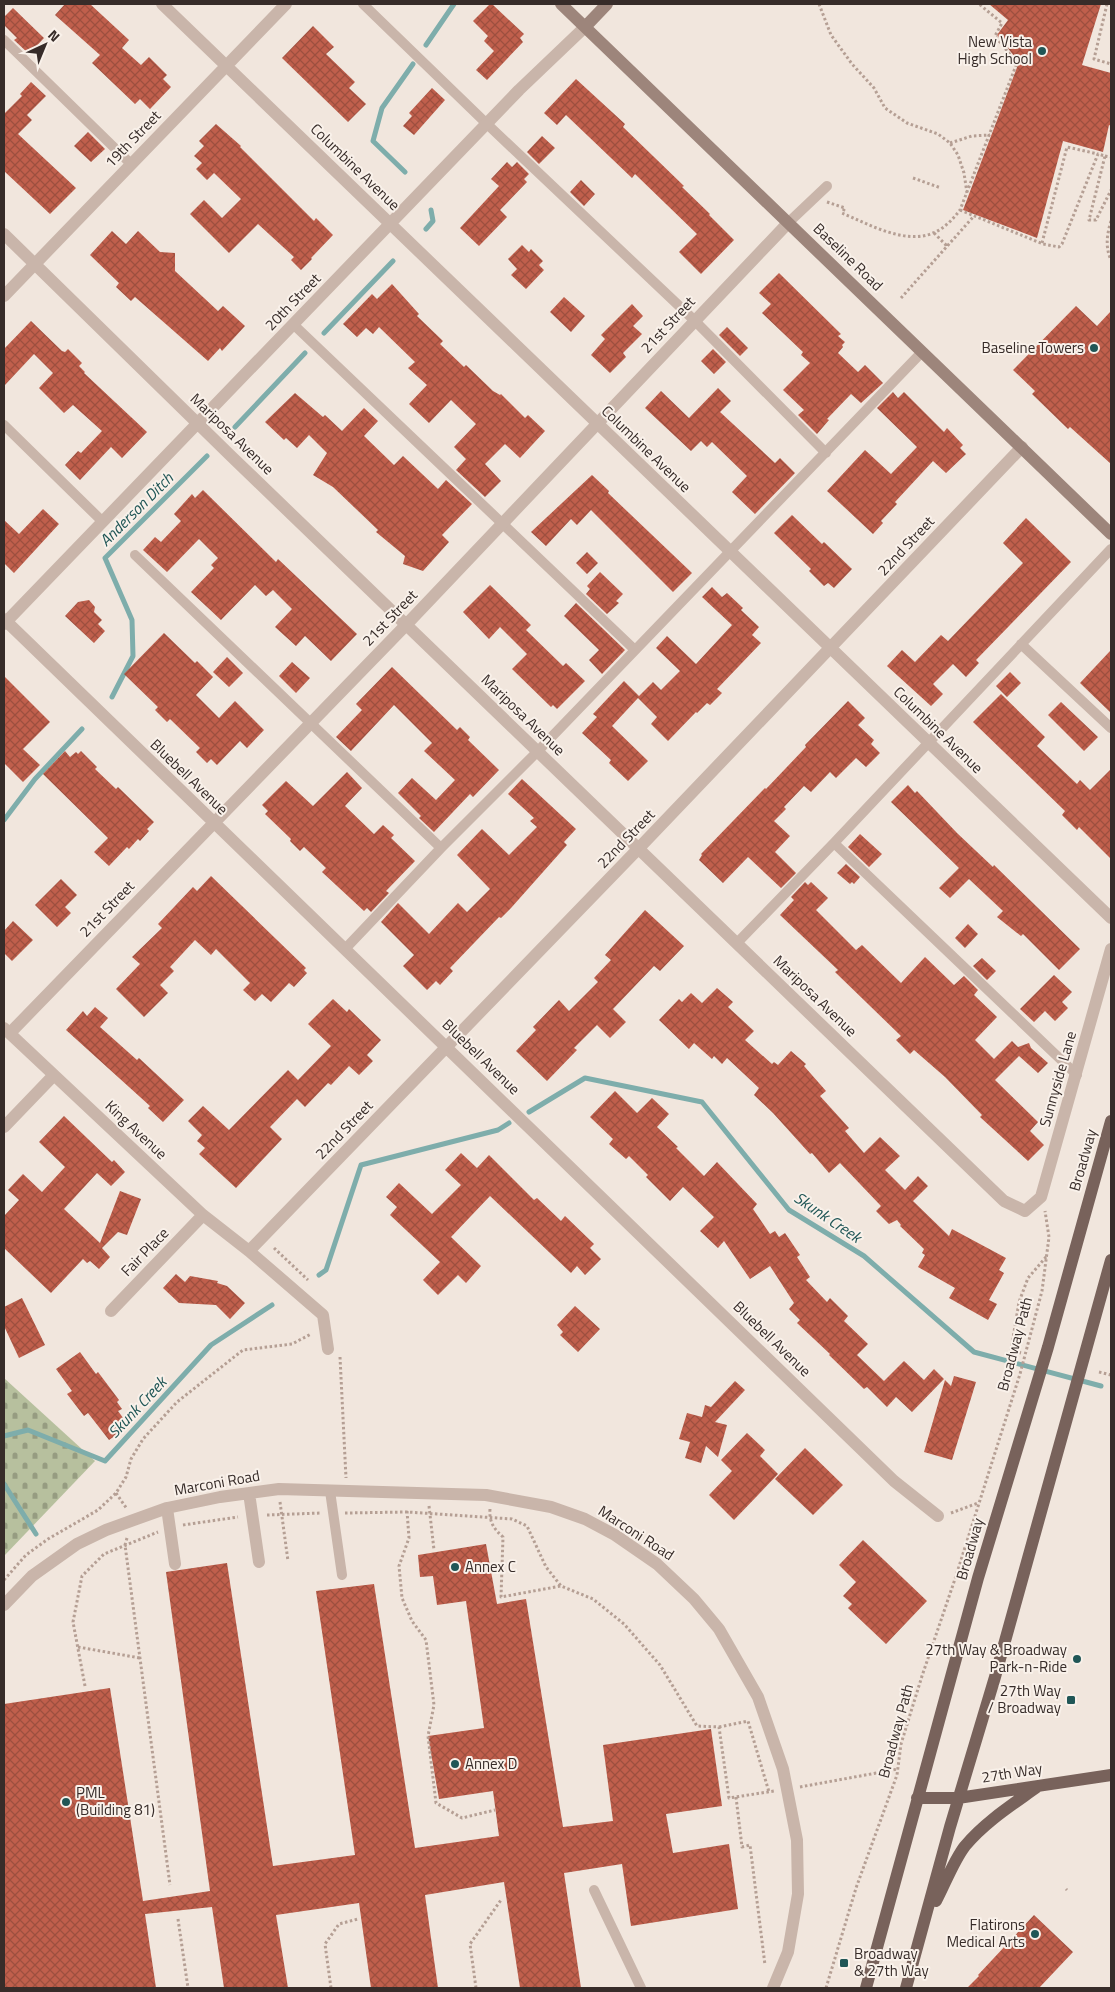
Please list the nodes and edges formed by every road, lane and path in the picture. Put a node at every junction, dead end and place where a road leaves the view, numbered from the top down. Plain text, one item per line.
1 (162, 4) edge
2 (286, 4) edge
3 (364, 4) edge
4 (561, 4) edge
5 (608, 4) edge
6 (819, 4) edge
7 (979, 4) edge
8 (1107, 4) edge
9 (585, 27) junction
10 (4, 40) edge
11 (1111, 64) edge
12 (226, 65) junction
13 (487, 124) junction
14 (990, 135) junction
15 (950, 143) junction
16 (1098, 154) junction
17 (1105, 156) junction
18 (1111, 158) edge
19 (131, 164) junction
20 (914, 178) dead end
21 (827, 186) dead end
22 (941, 188) dead end
23 (1111, 190) edge
24 (967, 194) junction
25 (822, 200) dead end
26 (960, 210) junction
27 (974, 216) junction
28 (1111, 221) edge
29 (789, 222) junction
30 (390, 224) junction
31 (934, 233) junction
32 (4, 234) edge
33 (1042, 243) junction
34 (947, 246) junction
35 (1111, 260) edge
36 (35, 264) junction
37 (4, 296) edge
38 (901, 298) dead end
39 (694, 320) junction
40 (294, 325) junction
41 (922, 352) junction
42 (198, 424) junction
43 (4, 425) edge
44 (598, 425) junction
45 (1022, 447) junction
46 (826, 453) junction
47 (103, 522) junction
48 (502, 525) junction
49 (1111, 534) edge
50 (1111, 549) edge
51 (729, 551) junction
52 (135, 555) dead end
53 (5, 621) edge
54 (406, 625) junction
55 (1021, 644) junction
56 (831, 649) junction
57 (635, 650) junction
58 (310, 723) junction
59 (1111, 728) edge
60 (928, 743) junction
61 (538, 751) junction
62 (213, 823) junction
63 (834, 843) junction
64 (441, 848) junction
65 (639, 848) junction
66 (1111, 916) edge
67 (737, 943) junction
68 (345, 949) junction
69 (1111, 949) edge
70 (7, 1031) edge
71 (447, 1047) junction
72 (1077, 1074) junction
73 (54, 1076) junction
74 (1111, 1120) edge
75 (4, 1127) edge
76 (1025, 1211) joint
77 (204, 1215) junction
78 (1047, 1218) dead end
79 (274, 1248) dead end
80 (250, 1251) junction
81 (1047, 1255) junction
82 (1111, 1260) edge
83 (313, 1285) dead end
84 (111, 1311) dead end
85 (312, 1328) dead end
86 (334, 1349) joint
87 (1021, 1353) dead end
88 (1099, 1372) dead end
89 (1111, 1375) edge
90 (279, 1489) junction
91 (330, 1491) junction
92 (347, 1492) junction
93 (249, 1493) junction
94 (406, 1494) junction
95 (427, 1494) junction
96 (491, 1496) junction
97 (978, 1503) junction
98 (167, 1508) junction
99 (356, 1512) junction
100 (407, 1512) junction
101 (333, 1513) junction
102 (282, 1514) junction
103 (430, 1514) junction
104 (252, 1515) junction
105 (938, 1516) joint
106 (490, 1517) junction
107 (131, 1520) junction
108 (170, 1527) junction
109 (125, 1545) junction
110 (434, 1550) dead end
111 (259, 1562) dead end
112 (288, 1562) dead end
113 (175, 1564) dead end
114 (342, 1575) dead end
115 (4, 1580) edge
116 (561, 1586) junction
117 (4, 1605) edge
118 (78, 1647) junction
119 (140, 1658) junction
120 (85, 1686) dead end
121 (719, 1727) junction
122 (898, 1769) junction
123 (1111, 1775) edge
124 (1039, 1786) junction
125 (787, 1790) junction
126 (769, 1792) junction
127 (736, 1797) junction
128 (917, 1798) junction
129 (958, 1798) junction
130 (495, 1810) dead end
131 (170, 1885) dead end
132 (594, 1890) dead end
133 (501, 1900) dead end
134 (358, 1918) dead end
135 (178, 1919) dead end
136 (926, 1921) junction
137 (766, 1973) dead end
138 (188, 1988) edge
139 (331, 1988) edge
140 (476, 1988) edge
141 (640, 1988) edge
142 (773, 1988) edge
143 (826, 1988) edge
144 (866, 1988) edge
145 (906, 1988) edge

1 - 12 street, Columbine Avenue
2 - 12 street, 19th Street
3 - 13 lane
4 - 9 street, Baseline Road
5 - 9 street, 20th Street
6 - 15 path
7 - 14 path
8 - 11 path
9 - 13 street, 20th Street
9 - 29 street, Baseline Road
10 - 19 lane
12 - 19 street, 19th Street
12 - 30 street, Columbine Avenue
13 - 30 street, 20th Street
13 - 39 lane
14 - 15 path
14 - 24 path
15 - 24 path
16 - 17 path
16 - 33 path
16 - 33 path
17 - 18 path
17 - 23 path
19 - 36 street, 19th Street
20 - 22 path
21 - 29 lane
24 - 26 path
25 - 31 path
26 - 27 path
26 - 31 path
27 - 33 path
27 - 34 path
28 - 35 path
29 - 39 street, 21st Street
29 - 41 street, Baseline Road
30 - 40 street, 20th Street
30 - 44 street, Columbine Avenue
31 - 34 path
32 - 36 street, Mariposa Avenue
34 - 38 path
36 - 37 street, 19th Street
36 - 42 street, Mariposa Avenue
39 - 44 street, 21st Street
39 - 46 lane
40 - 42 street, 20th Street
40 - 48 lane
41 - 45 street, Baseline Road
41 - 46 lane
42 - 47 street, 20th Street
42 - 54 street, Mariposa Avenue
43 - 47 lane
44 - 48 street, 21st Street
44 - 51 street, Columbine Avenue
45 - 49 street, Baseline Road
45 - 56 street, 22nd Street
46 - 51 lane
47 - 53 street, 20th Street
48 - 54 street, 21st Street
48 - 57 lane
50 - 55 lane
51 - 56 street, Columbine Avenue
51 - 57 lane
52 - 58 lane
53 - 62 street, Bluebell Avenue
54 - 58 street, 21st Street
54 - 61 street, Mariposa Avenue
55 - 59 lane
55 - 60 lane
56 - 60 street, Columbine Avenue
56 - 65 street, 22nd Street
57 - 61 lane
58 - 62 street, 21st Street
58 - 64 lane
60 - 63 lane
60 - 66 street, Columbine Avenue
61 - 64 lane
61 - 65 street, Mariposa Avenue
62 - 68 street, Bluebell Avenue
62 - 70 street, 21st Street
63 - 67 lane
63 - 72 lane
64 - 68 lane
65 - 67 street, Mariposa Avenue
65 - 71 street, 22nd Street
67 - 76 street, Mariposa Avenue
68 - 71 street, Bluebell Avenue
69 - 72 street, Sunnyside Lane
70 - 73 street, King Avenue
71 - 80 street, 22nd Street
71 - 105 street, Bluebell Avenue
72 - 76 street, Sunnyside Lane
73 - 75 street
73 - 77 street, King Avenue
74 - 128 main road, Broadway
77 - 80 street, King Avenue
77 - 84 street, Fair Place
78 - 81 path, Broadway Path
79 - 83 path
80 - 86 street, King Avenue
81 - 87 path
81 - 97 path, Broadway Path
82 - 129 main road
85 - 115 path
86 - 92 path
88 - 89 path
90 - 91 street, Marconi Road
90 - 93 street, Marconi Road
90 - 102 path
91 - 92 street, Marconi Road
91 - 101 lane
92 - 94 street, Marconi Road
92 - 99 path
93 - 98 street, Marconi Road
93 - 104 street
94 - 95 street, Marconi Road
94 - 100 path
95 - 96 street, Marconi Road
95 - 103 path
96 - 106 path
96 - 125 street, Marconi Road
97 - 105 path
97 - 122 path, Broadway Path
98 - 107 street, Marconi Road
98 - 108 street
99 - 100 path
99 - 101 path
100 - 103 path
100 - 130 path
101 - 102 path
101 - 114 lane
102 - 104 path
102 - 112 path
103 - 106 path
103 - 110 path
104 - 108 path
104 - 111 street
106 - 116 path
106 - 116 path
107 - 109 path
107 - 117 street, Marconi Road
108 - 109 path
108 - 113 street
109 - 118 path
109 - 119 path
116 - 121 path
118 - 119 path
118 - 120 path
119 - 131 path
121 - 126 path
121 - 127 path
122 - 125 path
122 - 143 path, Broadway Path
123 - 124 main road, 27th Way
124 - 129 main road, 27th Way
124 - 136 main road
125 - 126 path
125 - 142 street, Marconi Road
126 - 127 path
127 - 137 path
128 - 129 main road, 27th Way
128 - 144 main road, Broadway
129 - 136 main road
132 - 141 lane
133 - 140 path
134 - 139 path
135 - 138 path
136 - 145 main road

